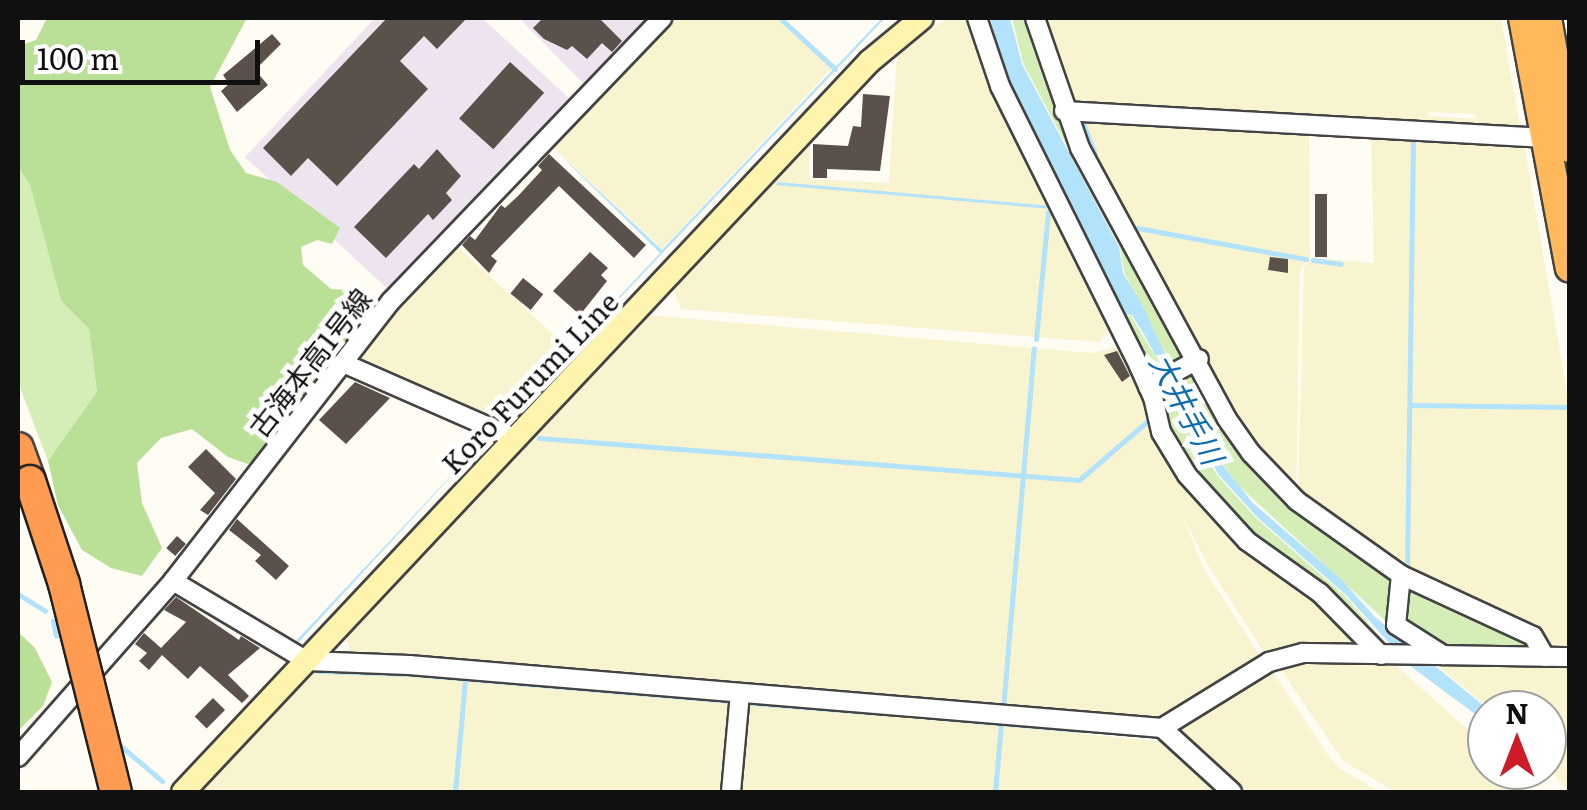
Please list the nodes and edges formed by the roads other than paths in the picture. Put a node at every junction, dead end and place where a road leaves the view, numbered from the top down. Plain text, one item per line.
1 (662, 18) edge
2 (922, 18) edge
3 (977, 18) edge
4 (1035, 18) edge
5 (1523, 18) edge
6 (1547, 18) edge
7 (1064, 111) junction
8 (1563, 141) edge
9 (1570, 268) edge
10 (1198, 359) junction
11 (343, 362) junction
12 (1164, 379) junction
13 (516, 439) junction
14 (18, 448) edge
15 (22, 482) edge
16 (1401, 575) junction
17 (172, 582) junction
18 (1385, 655) junction
19 (1435, 655) junction
20 (1545, 656) junction
21 (1570, 657) edge
22 (307, 660) junction
23 (740, 693) junction
24 (1162, 728) junction
25 (18, 757) edge
26 (103, 792) edge
27 (116, 792) edge
28 (183, 792) edge
29 (732, 792) edge
30 (1232, 792) edge

1 - 11 street, 古海本高1号線
2 - 13 main road, Koro Furumi Line
3 - 12 street
4 - 7 street
5 - 8 highway
6 - 8 highway
7 - 8 street
7 - 10 street
8 - 9 highway
10 - 12 street
10 - 16 street
11 - 13 street
11 - 17 street, 古海本高1号線
12 - 18 street
13 - 22 main road, Koro Furumi Line
14 - 15 highway
15 - 26 highway
15 - 27 highway, bridge
16 - 19 street
16 - 20 street
17 - 22 street
17 - 25 street, 古海本高1号線
18 - 19 street
18 - 24 street
19 - 20 street
20 - 21 street
22 - 23 street
22 - 28 main road, Koro Furumi Line
23 - 24 street
23 - 29 street
24 - 30 street

